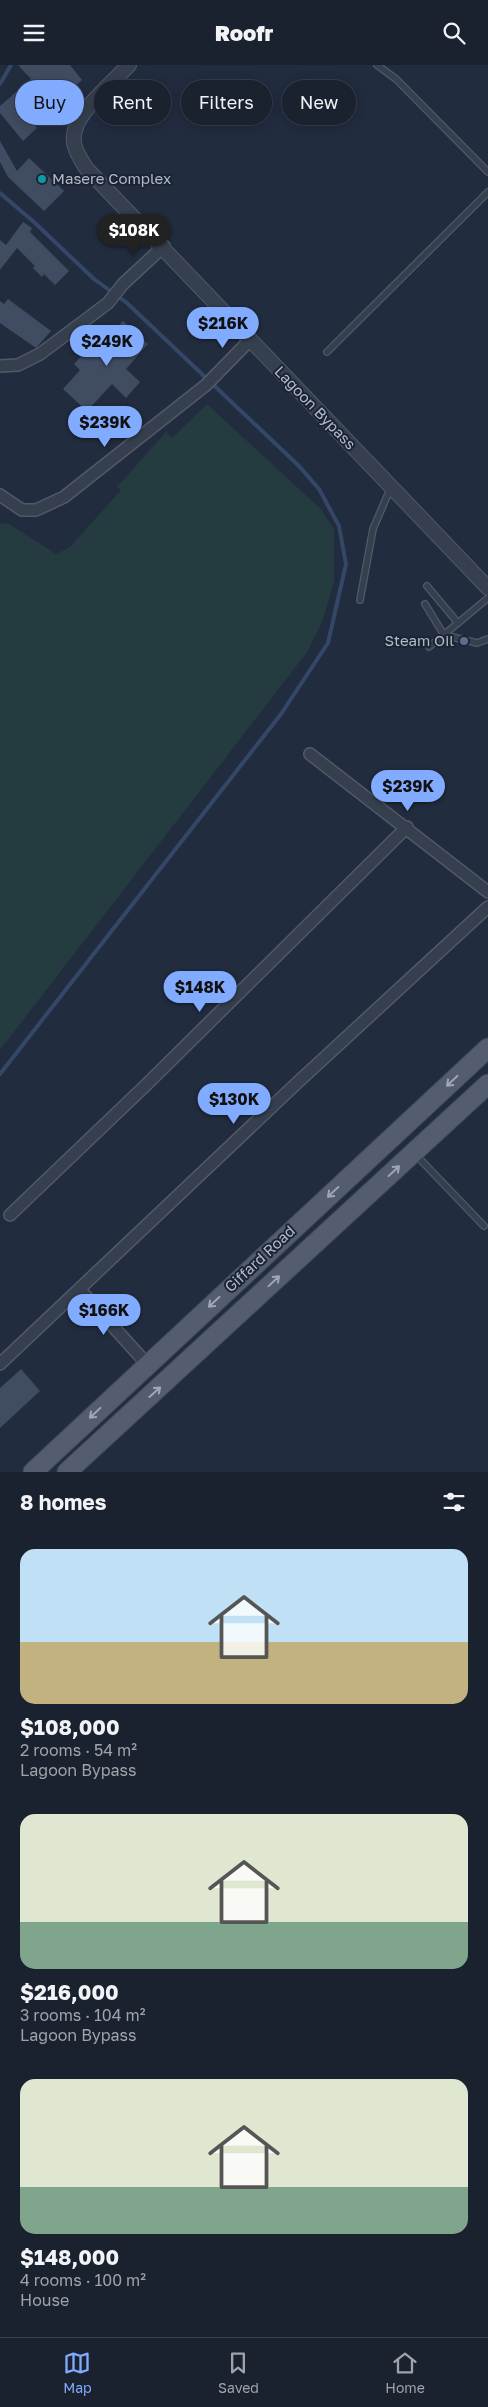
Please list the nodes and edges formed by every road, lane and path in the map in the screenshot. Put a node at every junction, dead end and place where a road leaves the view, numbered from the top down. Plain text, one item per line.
1 (129, 65) edge
2 (377, 65) edge
3 (488, 172) edge
4 (488, 192) edge
5 (164, 246) junction
6 (250, 340) junction
7 (327, 352) dead end
8 (0, 366) edge
9 (391, 487) junction
10 (0, 495) edge
11 (427, 586) dead end
12 (488, 588) edge
13 (488, 598) edge
14 (360, 600) dead end
15 (425, 604) dead end
16 (458, 623) junction
17 (444, 635) junction
18 (488, 639) edge
19 (429, 647) dead end
20 (310, 754) dead end
21 (407, 827) junction
22 (488, 892) edge
23 (488, 907) edge
24 (488, 1048) edge
25 (488, 1084) edge
26 (413, 1153) junction
27 (10, 1215) dead end
28 (484, 1226) dead end
29 (80, 1290) junction
30 (0, 1364) edge
31 (147, 1364) junction
32 (33, 1472) edge
33 (67, 1472) edge

1 - 5 street, Lagoon Bypass
2 - 3 lane
4 - 7 lane
5 - 6 street, Lagoon Bypass
5 - 8 street
6 - 9 street, Lagoon Bypass
6 - 10 street
9 - 12 street, Lagoon Bypass
9 - 14 lane
11 - 16 lane
13 - 16 lane
15 - 17 lane
16 - 17 lane
17 - 18 lane
17 - 19 lane
20 - 21 street
21 - 22 street
21 - 27 street
23 - 29 street
24 -> 31 main road, Giffard Road
25 - 26 main road, Giffard Road
26 - 28 lane
33 -> 26 main road, Giffard Road
29 - 30 street
29 - 31 street
31 -> 32 main road, Giffard Road

